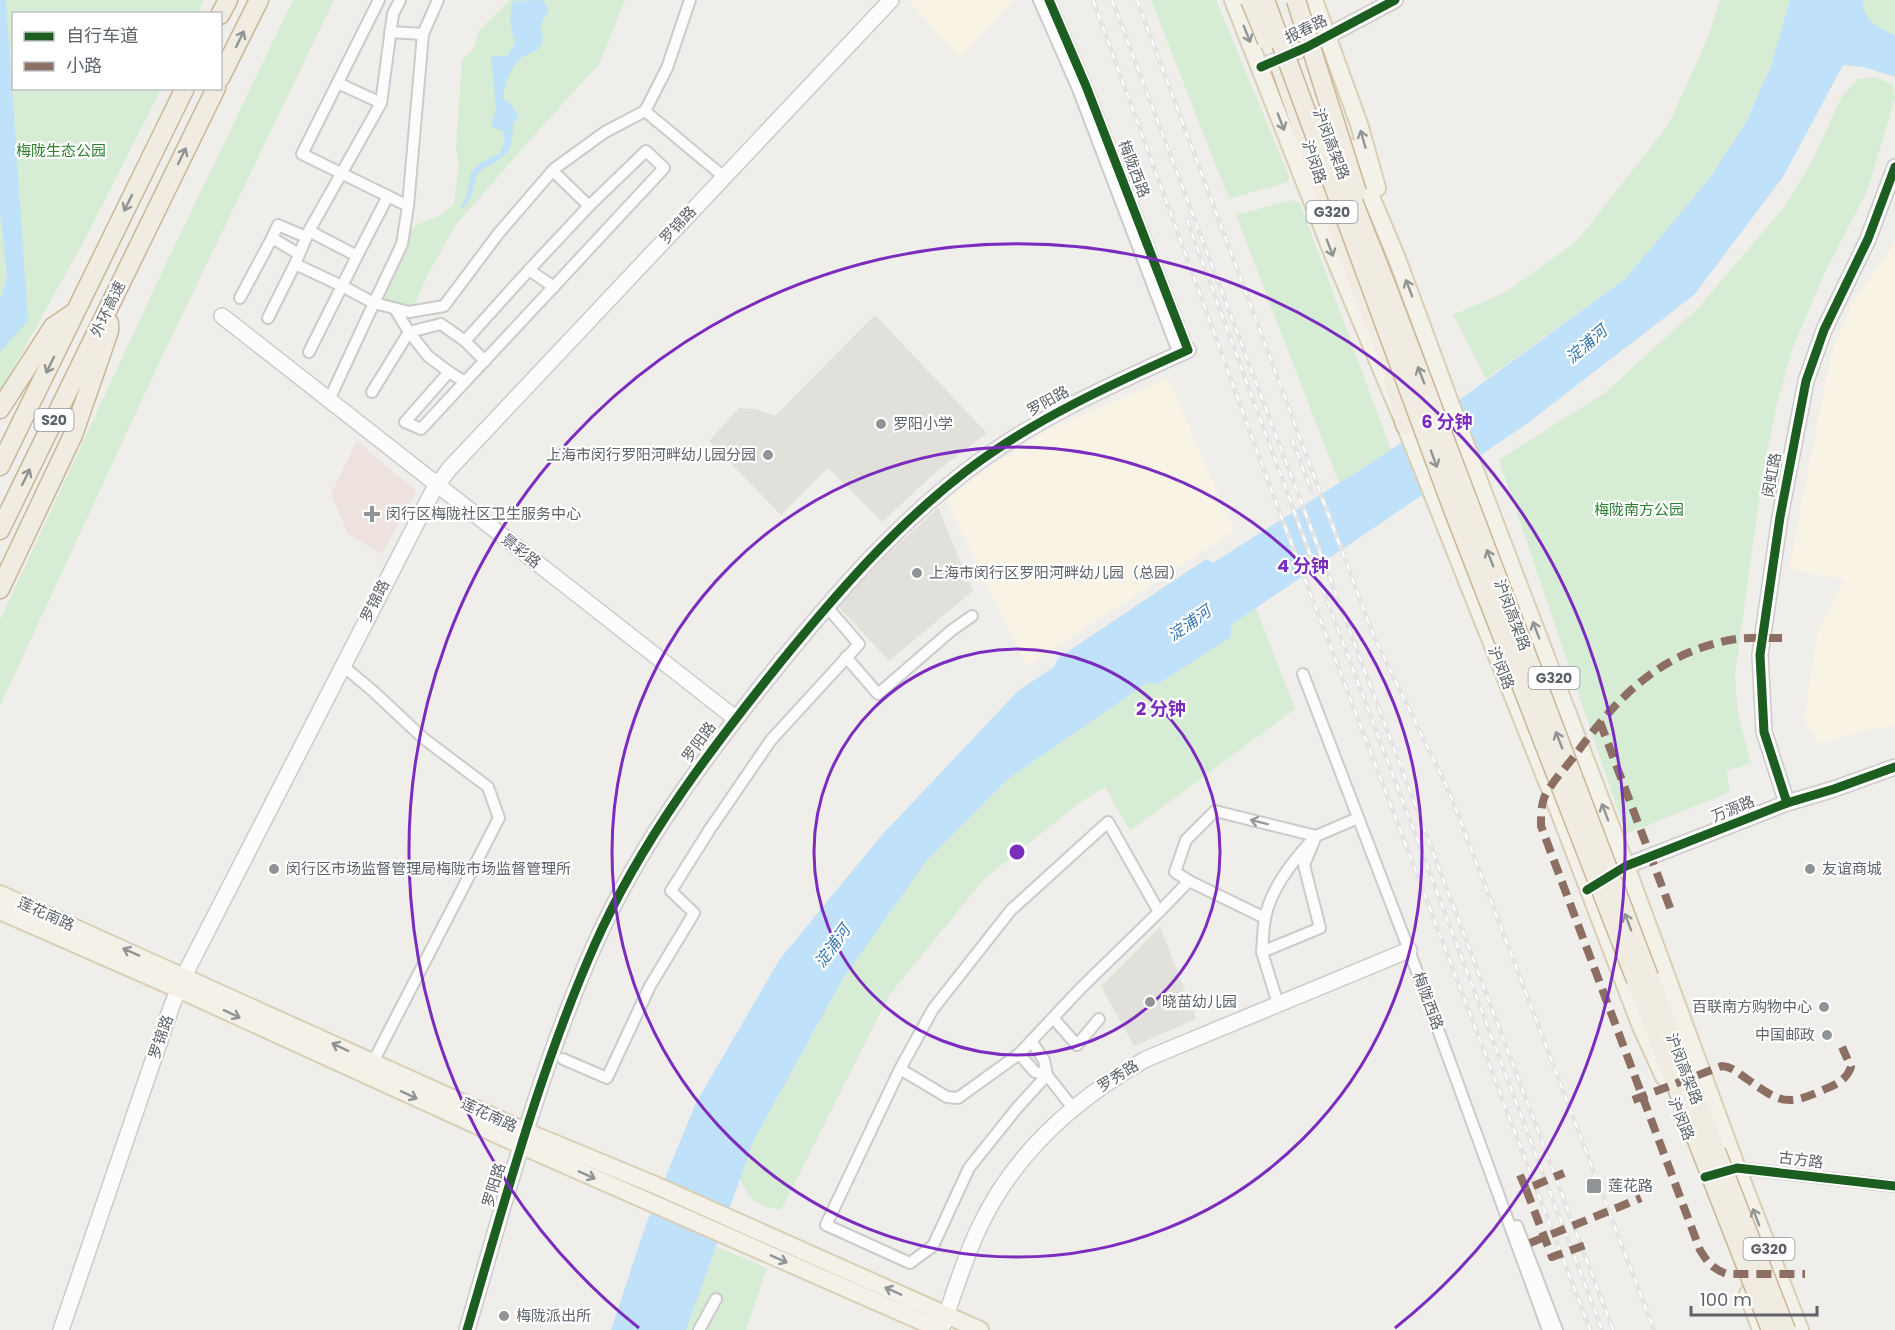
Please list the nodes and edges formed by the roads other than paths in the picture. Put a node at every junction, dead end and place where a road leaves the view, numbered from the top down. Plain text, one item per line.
1 (259, 0) edge
2 (379, 0) edge
3 (400, 0) edge
4 (438, 0) edge
5 (690, 0) edge
6 (891, 0) edge
7 (1040, 0) edge
8 (1049, 0) edge
9 (1233, 0) edge
10 (1250, 0) edge
11 (1255, 0) edge
12 (1265, 0) edge
13 (1276, 0) edge
14 (1289, 0) edge
15 (1296, 0) edge
16 (1314, 0) edge
17 (1395, 0) edge
18 (390, 32) junction
19 (423, 34) junction
20 (1328, 36) junction
21 (1307, 47) junction
22 (1278, 59) junction
23 (1261, 67) junction
24 (222, 74) edge
25 (338, 83) junction
26 (183, 90) edge
27 (215, 90) edge
28 (381, 104) junction
29 (645, 111) junction
30 (1895, 167) edge
31 (553, 171) junction
32 (342, 173) junction
33 (724, 177) junction
34 (388, 196) junction
35 (408, 206) junction
36 (589, 206) junction
37 (1132, 219) junction
38 (308, 234) junction
39 (272, 238) junction
40 (1396, 255) junction
41 (357, 256) junction
42 (297, 259) junction
43 (529, 270) junction
44 (1378, 284) junction
45 (342, 286) junction
46 (554, 287) junction
47 (240, 298) dead end
48 (374, 303) junction
49 (108, 309) junction
50 (395, 309) junction
51 (75, 312) junction
52 (222, 316) dead end
53 (268, 318) dead end
54 (409, 332) junction
55 (465, 341) junction
56 (309, 352) dead end
57 (1183, 352) joint
58 (485, 361) junction
59 (449, 372) junction
60 (465, 382) junction
61 (372, 392) dead end
62 (328, 400) junction
63 (0, 409) edge
64 (1404, 425) junction
65 (0, 466) edge
66 (437, 485) junction
67 (0, 530) edge
68 (0, 589) edge
69 (827, 607) junction
70 (972, 616) dead end
71 (846, 657) junction
72 (342, 665) junction
73 (1303, 674) dead end
74 (735, 718) junction
75 (1895, 767) edge
76 (1787, 802) junction
77 (1358, 819) junction
78 (1316, 836) junction
79 (1626, 866) junction
80 (1189, 881) junction
81 (1587, 890) junction
82 (0, 894) edge
83 (0, 911) edge
84 (1159, 912) junction
85 (1265, 918) junction
86 (1409, 950) junction
87 (1263, 952) junction
88 (181, 982) junction
89 (1278, 1004) junction
90 (1053, 1018) junction
91 (1098, 1019) dead end
92 (1031, 1041) junction
93 (1019, 1054) junction
94 (564, 1059) dead end
95 (373, 1062) junction
96 (900, 1069) junction
97 (1047, 1075) junction
98 (1073, 1108) junction
99 (524, 1139) junction
100 (1737, 1168) junction
101 (1705, 1177) junction
102 (1895, 1186) edge
103 (716, 1299) dead end
104 (943, 1325) edge
105 (62, 1330) edge
106 (467, 1330) edge
107 (699, 1330) edge
108 (980, 1330) edge
109 (1548, 1330) edge
110 (1557, 1330) edge
111 (1761, 1330) edge
112 (1771, 1330) edge
113 (1786, 1330) edge
114 (1800, 1330) edge

24 -> 1 highway
2 - 25 street
3 - 18 street
4 - 19 street
5 - 29 street
6 - 33 street, 罗锦路
7 - 37 street, 梅陇西路
8 - 37 street, 梅陇西路
9 -> 23 main road
10 - 44 highway, bridge
11 - 22 highway, 沪闵路 / G320
12 - 44 highway, 沪闵高架路, bridge
13 - 44 highway, 沪闵高架路, bridge
14 - 21 highway, G320
15 - 44 highway, bridge
16 - 20 main road
17 - 20 street, 报春路
18 - 19 street
18 - 28 street
19 - 35 street
20 - 21 street, 报春路
40 -> 20 main road
21 - 22 street, 报春路
21 - 40 main road, G320
22 - 23 street, 报春路
22 - 64 highway, 沪闵路 / G320
23 -> 64 main road
25 - 28 street
25 - 32 street
26 -> 51 highway, 外环高速 / S20
49 -> 27 highway, 外环高速 / S20
28 - 32 street
29 - 31 street
29 - 33 street
30 - 76 street, 闵虹路
31 - 36 street
31 - 50 street
32 - 34 street
32 - 38 street
33 - 66 street, 罗锦路
34 - 35 street
34 - 41 street
35 - 48 street
36 - 43 street
36 - 46 street
37 - 57 street, 梅陇西路
38 - 39 street
38 - 41 street
38 - 42 street
39 - 42 street
39 - 47 street
79 -> 40 main road, G320
41 - 45 street
42 - 45 street
42 - 53 street
43 - 46 street
43 - 55 street
44 -> 112 highway, 沪闵高架路, bridge
113 -> 44 highway, 沪闵高架路, bridge
45 - 48 street
45 - 56 street
46 - 58 street
48 - 50 street
48 - 62 street
67 -> 49 highway, 外环高速 / S20
49 - 68 highway
50 - 54 street
51 - 63 highway
51 -> 65 highway, 外环高速 / S20
52 - 62 street, 景彩路
54 - 55 street
54 - 59 street
54 - 61 street
55 - 58 street
57 - 69 street, 罗阳路
58 - 60 street
59 - 60 street
59 - 60 street
62 - 66 street, 景彩路
64 - 81 main road, 沪闵路 / G320
66 - 72 street, 罗锦路
66 - 74 street, 景彩路
69 - 71 street
69 - 74 street, 罗阳路
70 - 71 street
71 - 94 street
72 - 88 street, 罗锦路
72 - 95 street
73 - 77 street, 梅陇西路
74 - 99 street, 罗阳路
75 - 76 street, 万源路
76 - 79 street, 万源路
77 - 78 street
77 - 86 street, 梅陇西路
78 -> 80 street
78 - 85 street
78 - 87 street
79 - 81 street, 万源路
79 - 100 main road, G320
80 - 84 street
80 - 85 street
81 - 101 main road, 沪闵路 / G320
88 -> 82 main road, 莲花南路
83 - 88 main road, 莲花南路
84 - 90 street
84 - 96 street
85 - 87 street
86 - 89 street, 罗秀路
86 - 109 street, 梅陇西路
86 - 110 street
87 - 89 street
95 -> 88 main road, 莲花南路
88 -> 99 main road, 莲花南路
88 - 105 street, 罗锦路
89 - 98 street, 罗秀路
90 - 91 street
90 - 92 street
92 - 93 street
92 - 97 street
93 - 96 street
93 - 97 street
95 - 99 main road, 莲花南路
96 - 97 street
97 - 98 street
98 - 104 street, 罗秀路
99 -> 104 main road, 莲花南路
104 -> 99 main road, 莲花南路
99 - 106 street, 罗阳路
100 - 101 street, 古方路
100 - 102 street, 古方路
114 -> 100 main road, G320
101 - 111 main road, 沪闵路 / G320
103 - 107 street
104 - 108 main road, 莲花南路

